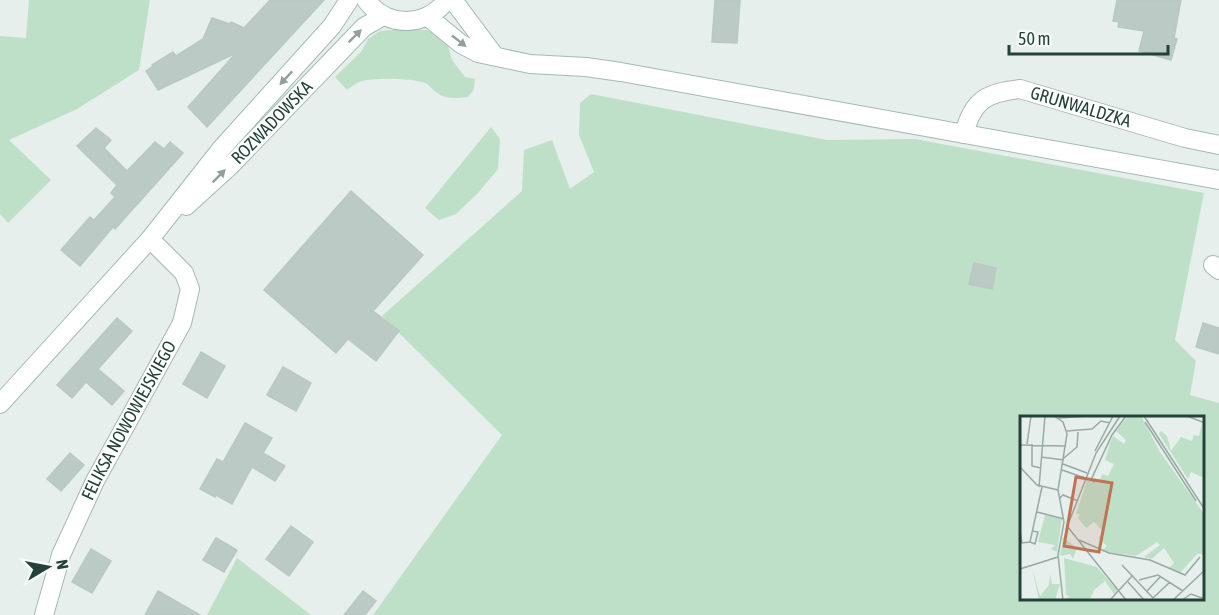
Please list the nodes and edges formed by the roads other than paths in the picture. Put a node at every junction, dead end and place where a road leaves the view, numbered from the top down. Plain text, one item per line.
1 (349, 0) edge
2 (366, 0) edge
3 (447, 0) edge
4 (453, 0) edge
5 (382, 16) junction
6 (428, 17) junction
7 (494, 55) junction
8 (964, 134) junction
9 (1219, 145) edge
10 (1219, 180) edge
11 (154, 234) junction
12 (0, 404) edge
13 (44, 615) edge

1 -> 11 street, ROZWADOWSKA
2 - 5 street
3 - 6 street
4 - 7 street
5 - 6 street
11 -> 5 street, ROZWADOWSKA
6 -> 7 street
7 - 8 street
8 - 9 street, GRUNWALDZKA
8 - 10 street
11 - 12 street, ROZWADOWSKA
11 - 13 street, FELIKSA NOWOWIEJSKIEGO

